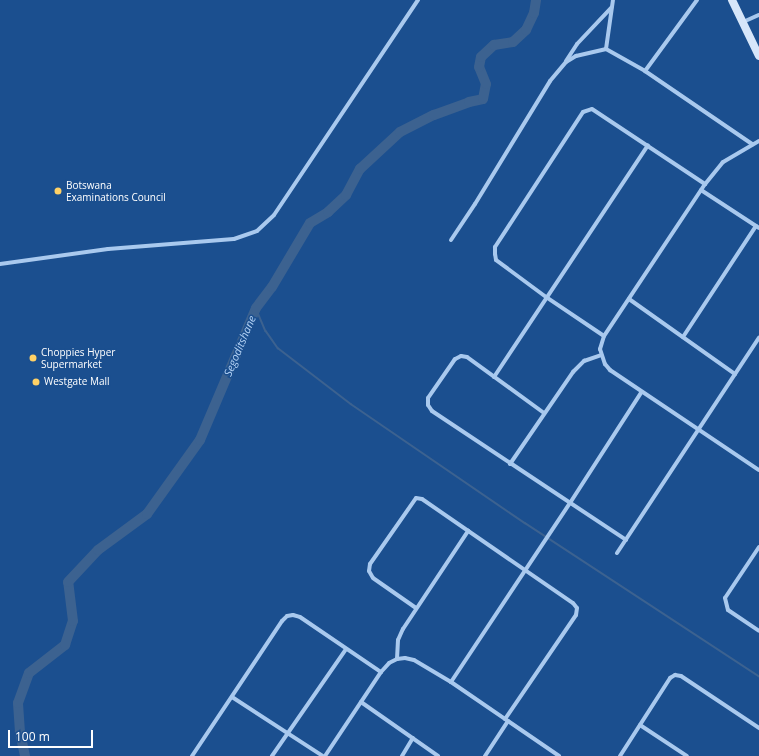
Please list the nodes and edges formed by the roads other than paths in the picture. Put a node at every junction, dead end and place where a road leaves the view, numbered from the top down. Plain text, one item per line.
1 (418, 0) edge
2 (612, 0) edge
3 (697, 0) edge
4 (732, 0) edge
5 (612, 8) junction
6 (759, 15) edge
7 (743, 22) junction
8 (606, 48) junction
9 (759, 56) edge
10 (566, 62) junction
11 (645, 71) junction
12 (759, 141) edge
13 (752, 144) junction
14 (648, 145) junction
15 (705, 184) junction
16 (701, 190) junction
17 (758, 227) edge
18 (451, 240) dead end
19 (0, 264) edge
20 (546, 297) junction
21 (629, 299) junction
22 (604, 336) junction
23 (683, 337) junction
24 (759, 338) edge
25 (601, 355) junction
26 (735, 374) junction
27 (494, 376) junction
28 (641, 392) junction
29 (544, 413) junction
30 (698, 430) junction
31 (510, 464) junction
32 (759, 470) edge
33 (570, 503) junction
34 (468, 531) junction
35 (626, 540) junction
36 (758, 550) edge
37 (618, 553) dead end
38 (526, 570) junction
39 (416, 608) junction
40 (759, 631) edge
41 (346, 649) junction
42 (397, 659) junction
43 (381, 672) junction
44 (451, 682) junction
45 (232, 697) junction
46 (361, 702) junction
47 (506, 720) junction
48 (640, 725) junction
49 (759, 728) edge
50 (288, 733) junction
51 (413, 738) junction
52 (192, 756) edge
53 (272, 756) edge
54 (324, 756) edge
55 (402, 756) edge
56 (438, 756) edge
57 (485, 756) edge
58 (559, 756) edge
59 (620, 756) edge
60 (687, 756) edge

1 - 19 street
2 - 5 street
3 - 11 street
4 - 7 street
5 - 8 street
5 - 10 street
6 - 7 street
7 - 9 street
8 - 10 street
8 - 11 street
10 - 18 street
11 - 13 street
12 - 13 street
13 - 15 street
14 - 15 street
14 - 20 street
14 - 20 street
15 - 16 street
16 - 17 street
16 - 21 street
17 - 23 street
20 - 22 street
20 - 27 street
21 - 22 street
21 - 23 street
22 - 25 street
23 - 26 street
24 - 26 street
25 - 28 street
25 - 29 street
26 - 30 street
27 - 29 street
27 - 31 street
28 - 30 street
28 - 33 street
29 - 31 street
30 - 32 street
30 - 35 street
31 - 33 street
33 - 35 street
33 - 38 street
34 - 38 street
34 - 39 street
34 - 39 street
35 - 37 street
36 - 40 street
38 - 44 street
38 - 47 street
39 - 42 street
41 - 43 street
41 - 45 street
41 - 50 street
42 - 43 street
42 - 44 street
43 - 46 street
44 - 47 street
45 - 50 street
45 - 52 street
46 - 51 street
46 - 54 street
47 - 57 street
47 - 58 street
48 - 49 street
48 - 59 street
48 - 60 street
50 - 53 street
50 - 54 street
51 - 55 street
51 - 56 street

